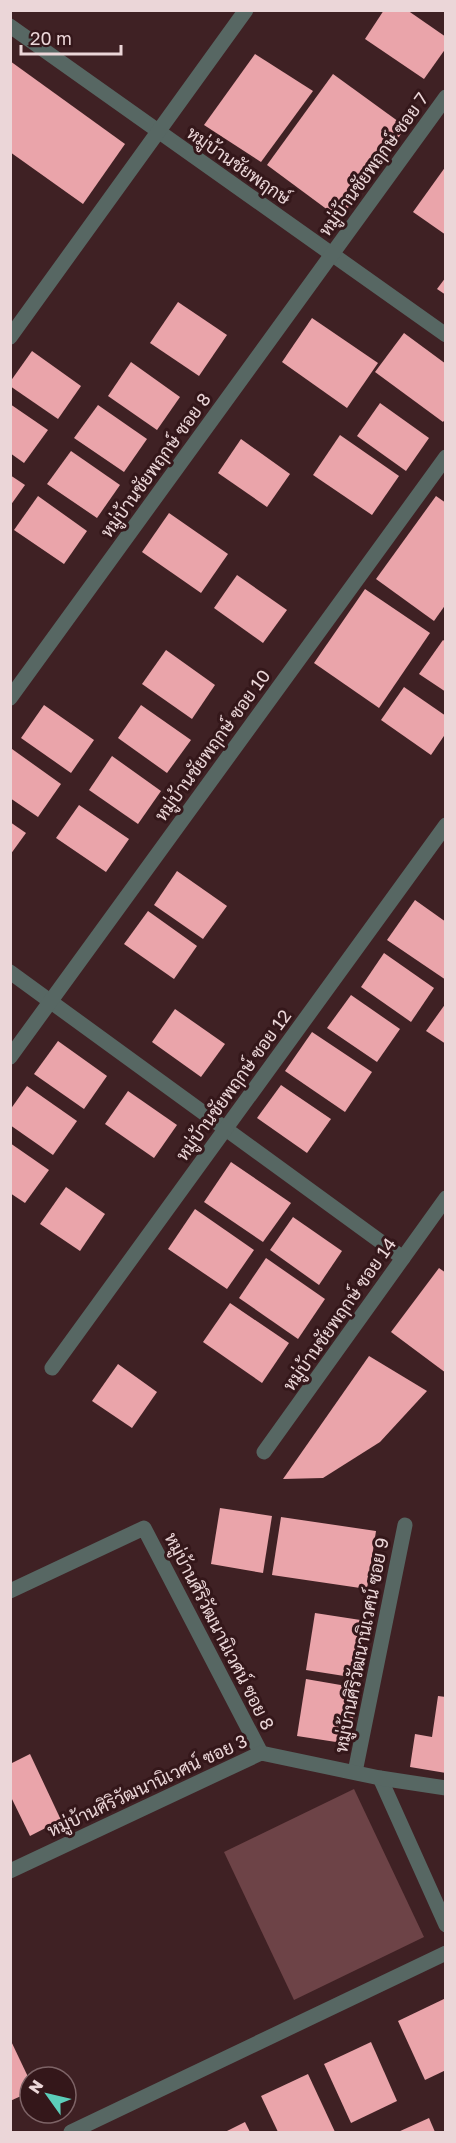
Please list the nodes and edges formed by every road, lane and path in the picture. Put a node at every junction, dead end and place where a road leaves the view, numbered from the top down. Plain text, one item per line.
1 (246, 10) edge
2 (10, 26) edge
3 (446, 97) edge
4 (159, 132) junction
5 (332, 254) junction
6 (446, 335) edge
7 (10, 337) edge
8 (446, 457) edge
9 (10, 698) edge
10 (446, 825) edge
11 (10, 972) edge
12 (51, 1002) junction
13 (10, 1057) edge
14 (225, 1129) junction
15 (446, 1198) edge
16 (403, 1258) junction
17 (52, 1368) dead end
18 (264, 1452) dead end
19 (405, 1525) dead end
20 (10, 1591) edge
21 (261, 1753) junction
22 (355, 1772) junction
23 (380, 1778) junction
24 (446, 1788) edge
25 (10, 1870) edge
26 (446, 1924) edge
27 (446, 1953) edge
28 (71, 2133) edge

1 - 4 street
2 - 4 street, หมู่บ้านชัยพฤกษ์
3 - 5 street, หมู่บ้านชัยพฤกษ์ ซอย 7
4 - 5 street, หมู่บ้านชัยพฤกษ์
4 - 7 street
5 - 6 street, หมู่บ้านชัยพฤกษ์
5 - 9 street, หมู่บ้านชัยพฤกษ์ ซอย 8
8 - 12 street, หมู่บ้านชัยพฤกษ์ ซอย 10
10 - 14 street, หมู่บ้านชัยพฤกษ์ ซอย 12
11 - 12 street
12 - 13 street, หมู่บ้านชัยพฤกษ์ ซอย 10
12 - 14 street
14 - 16 street
14 - 17 street, หมู่บ้านชัยพฤกษ์ ซอย 12
15 - 16 street, หมู่บ้านชัยพฤกษ์ ซอย 14
16 - 18 street, หมู่บ้านชัยพฤกษ์ ซอย 14
19 - 22 street, หมู่บ้านศิริวัฒนานิเวศน์ ซอย 9
20 - 21 street, หมู่บ้านศิริวัฒนานิเวศน์ ซอย 8
21 - 22 street, หมู่บ้านศิริวัฒนานิเวศน์ ซอย 3
21 - 25 street, หมู่บ้านศิริวัฒนานิเวศน์ ซอย 3
22 - 23 street, หมู่บ้านศิริวัฒนานิเวศน์ ซอย 3
23 - 24 street, หมู่บ้านศิริวัฒนานิเวศน์ ซอย 3
23 - 26 street
27 - 28 street

